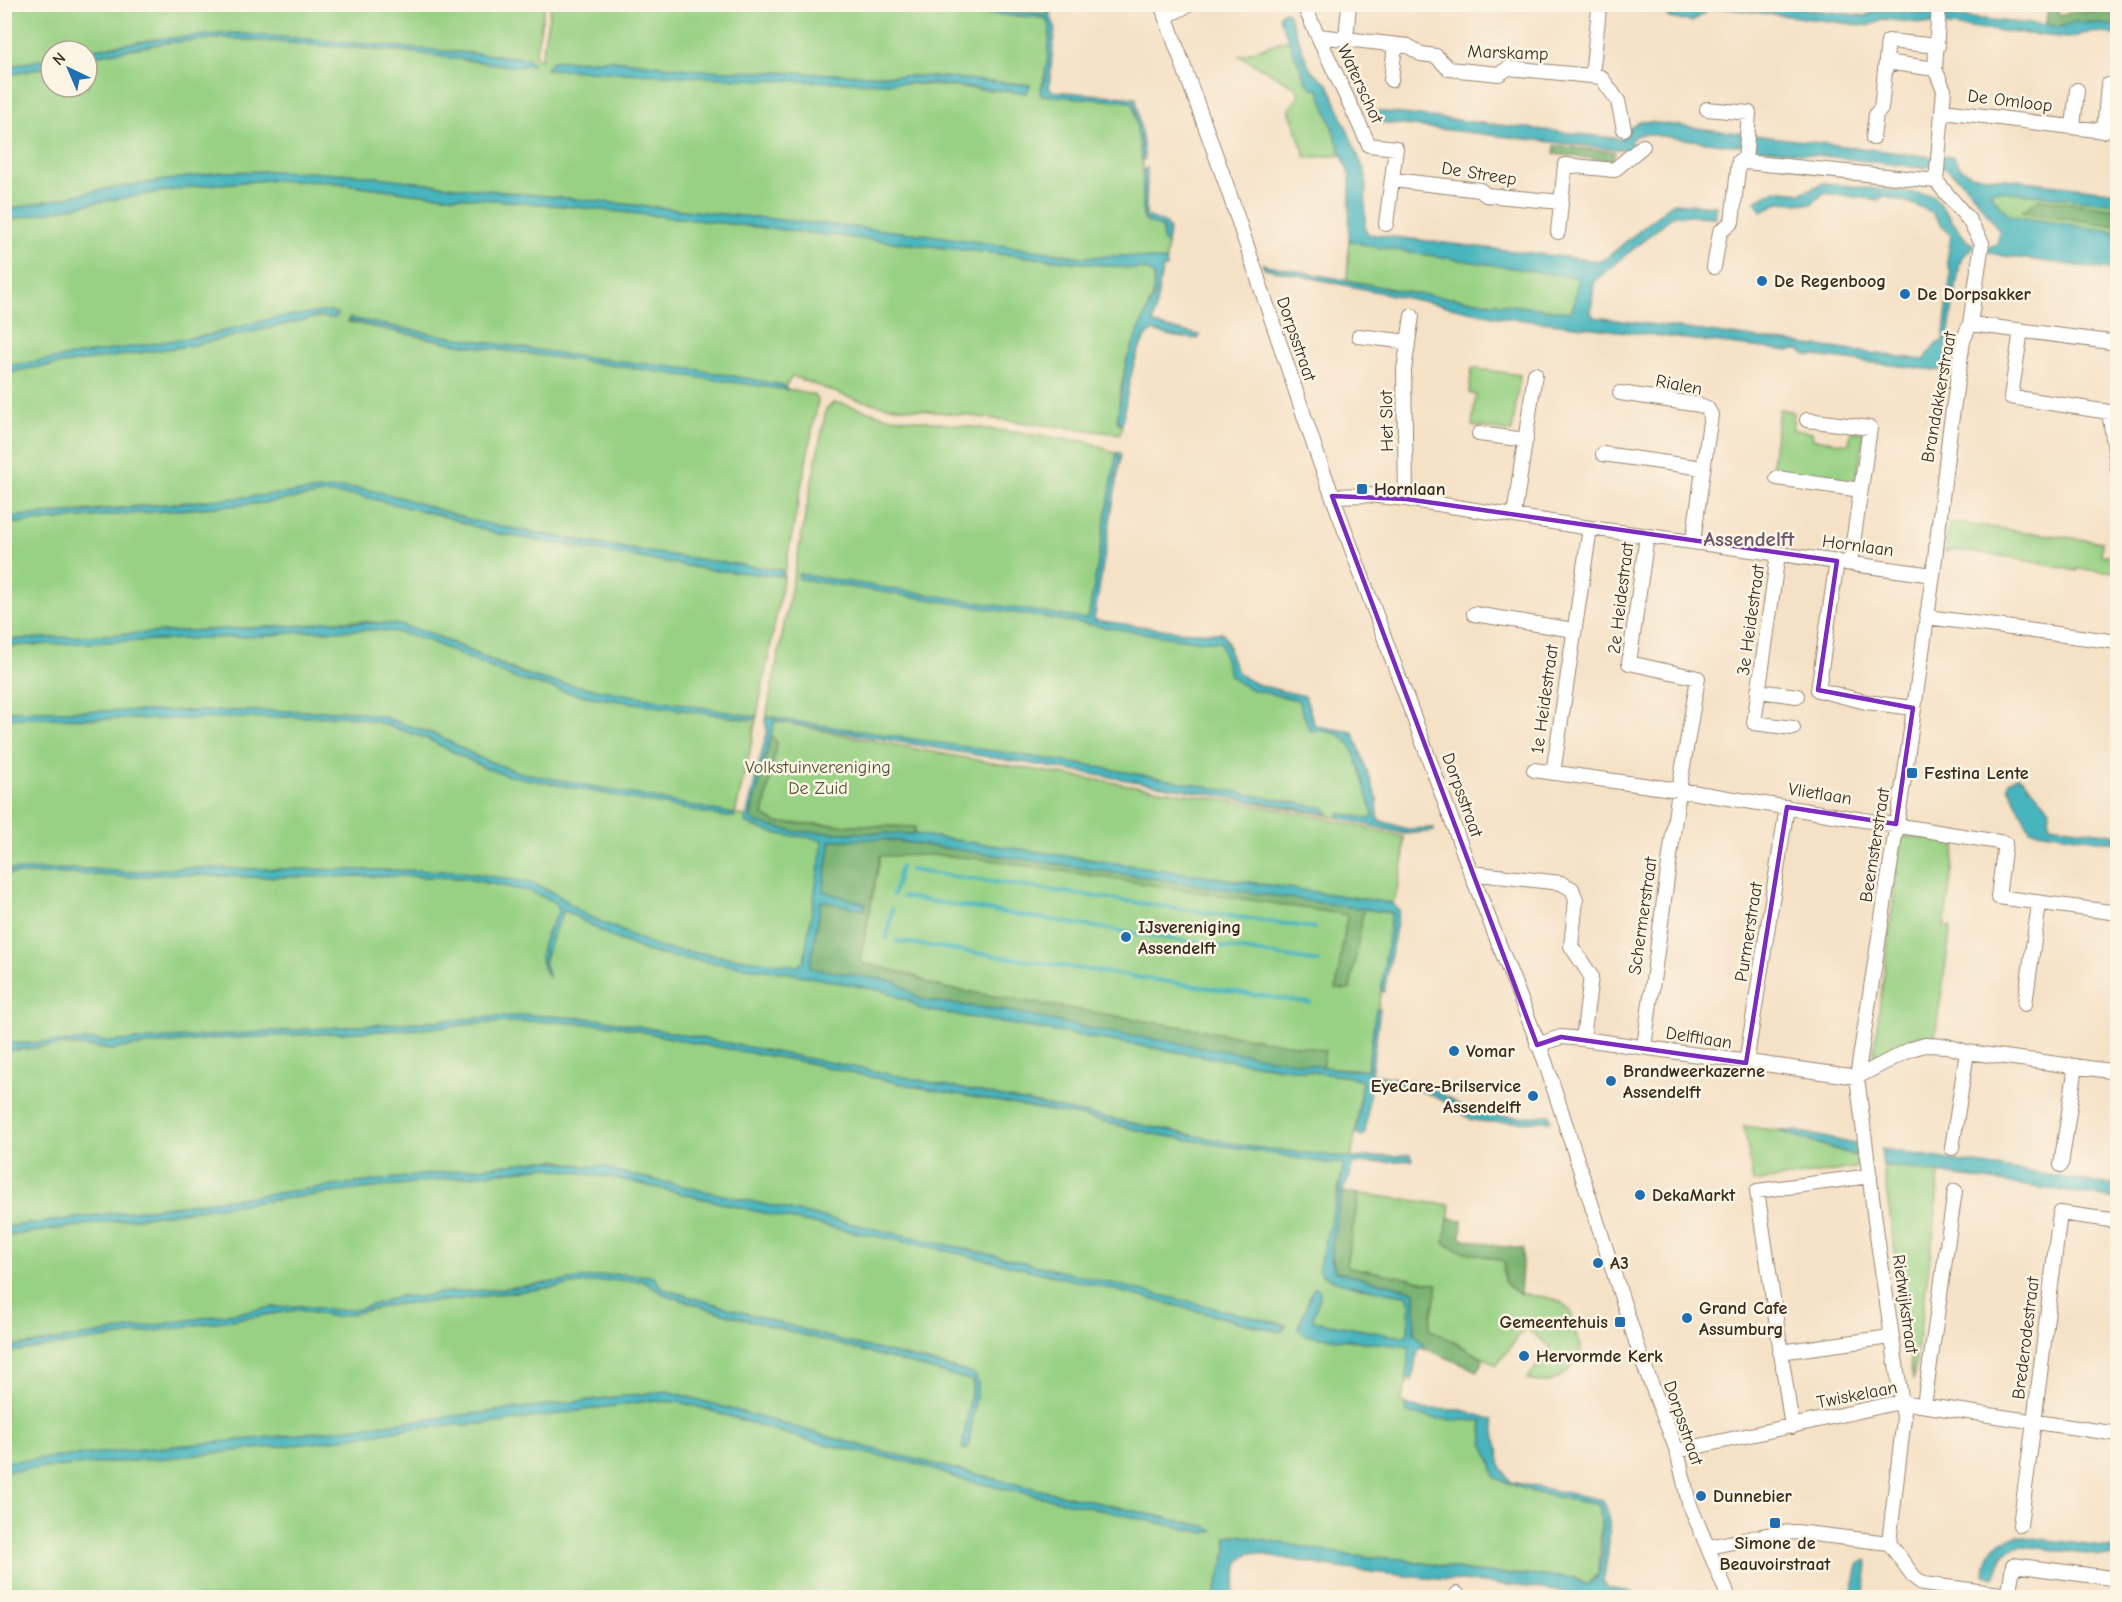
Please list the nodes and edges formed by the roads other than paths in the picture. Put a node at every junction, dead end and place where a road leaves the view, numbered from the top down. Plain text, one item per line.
1 (1190, 4) edge
2 (1303, 4) edge
3 (1349, 4) edge
4 (1939, 4) edge
5 (1599, 9) dead end
6 (1163, 10) edge
7 (1318, 36) junction
8 (1346, 40) junction
9 (1395, 45) junction
10 (1938, 46) junction
11 (1886, 62) junction
12 (1935, 69) junction
13 (1592, 76) junction
14 (1391, 80) dead end
15 (2118, 86) edge
16 (2077, 90) dead end
17 (1707, 109) dead end
18 (1943, 111) junction
19 (2073, 127) junction
20 (1624, 129) dead end
21 (1873, 138) dead end
22 (1643, 146) dead end
23 (1745, 156) junction
24 (1936, 176) junction
25 (1392, 180) junction
26 (1561, 202) junction
27 (1386, 224) dead end
28 (1558, 232) dead end
29 (1714, 267) dead end
30 (1412, 316) dead end
31 (1970, 324) junction
32 (2021, 330) junction
33 (1359, 336) dead end
34 (1408, 342) junction
35 (2118, 343) edge
36 (1535, 374) dead end
37 (1620, 393) dead end
38 (1807, 420) dead end
39 (1479, 434) dead end
40 (1526, 440) junction
41 (1603, 453) dead end
42 (1703, 468) junction
43 (2118, 471) edge
44 (1777, 478) dead end
45 (1861, 490) junction
46 (1332, 496) junction
47 (1406, 499) junction
48 (1515, 516) junction
49 (1590, 528) junction
50 (1647, 536) junction
51 (1693, 541) junction
52 (1778, 554) junction
53 (1844, 562) junction
54 (1933, 575) junction
55 (1474, 614) dead end
56 (1927, 617) junction
57 (1574, 630) junction
58 (2118, 642) edge
59 (1758, 691) junction
60 (1797, 696) dead end
61 (1913, 708) junction
62 (1793, 728) dead end
63 (1534, 770) dead end
64 (1553, 773) junction
65 (1679, 790) junction
66 (1787, 807) junction
67 (1896, 824) junction
68 (1471, 873) junction
69 (2039, 904) junction
70 (2118, 913) edge
71 (2025, 1004) dead end
72 (1582, 1039) junction
73 (1537, 1045) junction
74 (1644, 1047) junction
75 (1967, 1052) junction
76 (1746, 1063) junction
77 (2076, 1066) junction
78 (2118, 1072) edge
79 (1857, 1077) junction
80 (1952, 1148) dead end
81 (2061, 1165) dead end
82 (1870, 1176) junction
83 (1955, 1191) dead end
84 (2118, 1221) edge
85 (1891, 1337) junction
86 (1780, 1352) junction
87 (1900, 1401) junction
88 (1924, 1405) junction
89 (2034, 1422) junction
90 (1792, 1426) junction
91 (2118, 1434) edge
92 (1677, 1451) junction
93 (2020, 1525) dead end
94 (1889, 1543) junction
95 (1709, 1547) junction
96 (2118, 1579) edge
97 (2009, 1596) edge
98 (1729, 1598) edge

1 - 6 street
2 - 7 street, Waterschot
3 - 8 street
4 - 10 street, De Omloop
5 - 13 street
6 - 46 street, Dorpsstraat
7 - 8 street, Marskamp
7 - 25 street, Waterschot
8 - 9 street, Marskamp
9 - 13 street, Marskamp
9 - 14 street
10 - 11 street
10 - 12 street, De Omloop
11 - 12 street
11 - 21 street
12 - 18 street, De Omloop
13 - 20 street
15 - 19 street, De Omloop
16 - 19 street, De Omloop
17 - 23 street
18 - 19 street, De Omloop
18 - 24 street, De Omloop
22 - 26 street
23 - 24 street
23 - 29 street
24 - 31 street, Brandakkerstraat
25 - 26 street, De Streep
25 - 27 street
26 - 28 street
30 - 34 street, Het Slot
31 - 32 street
31 - 54 street, Brandakkerstraat
32 - 35 street
32 - 43 street
33 - 34 street
34 - 47 street, Het Slot
36 - 40 street
37 - 42 street, Rialen
38 - 45 street
39 - 40 street
40 - 48 street
41 - 42 street
42 - 51 street, Rialen
44 - 45 street
45 - 53 street
46 - 47 street, Hornlaan
46 - 68 street, Dorpsstraat
47 - 48 street, Hornlaan
48 - 49 street, Hornlaan
49 - 50 street, Hornlaan
49 - 57 street, 1e Heidestraat
50 - 51 street, Hornlaan
50 - 65 street, 2e Heidestraat
51 - 52 street, Hornlaan
52 - 53 street, Hornlaan
52 - 59 street, 3e Heidestraat
53 - 54 street, Hornlaan
53 - 61 street
54 - 56 street
55 - 57 street, 1e Heidestraat
56 - 58 street
56 - 61 street, Beemsterstraat
57 - 64 street, 1e Heidestraat
59 - 60 street, 3e Heidestraat
59 - 62 street, 3e Heidestraat
61 - 67 street, Beemsterstraat
63 - 64 street, Vlietlaan
64 - 65 street, Vlietlaan
65 - 66 street, Vlietlaan
65 - 74 street, Schermerstraat
66 - 67 street, Vlietlaan
66 - 76 street, Purmerstraat
67 - 69 street, Vlietlaan
67 - 79 street, Beemsterstraat
68 - 72 street
68 - 73 street, Dorpsstraat
69 - 70 street, Vlietlaan
69 - 71 street
72 - 73 street, Delftlaan
72 - 74 street, Delftlaan
73 - 92 street, Dorpsstraat
74 - 76 street, Delftlaan
75 - 77 street
75 - 79 street
75 - 80 street
76 - 79 street, Delftlaan
77 - 78 street
77 - 81 street
79 - 82 street
82 - 85 street, Rietwijkstraat
82 - 86 street
83 - 88 street, Rietwijkstraat
84 - 89 street, Brederodestraat
85 - 86 street
85 - 87 street, Rietwijkstraat
86 - 90 street
87 - 88 street, Twiskelaan
87 - 90 street, Twiskelaan
87 - 94 street, Rietwijkstraat
88 - 89 street, Twiskelaan
89 - 91 street, Twiskelaan
89 - 93 street, Brederodestraat
90 - 92 street, Twiskelaan
92 - 95 street, Dorpsstraat
94 - 95 street
94 - 97 street
95 - 98 street, Dorpsstraat
96 - 97 street

